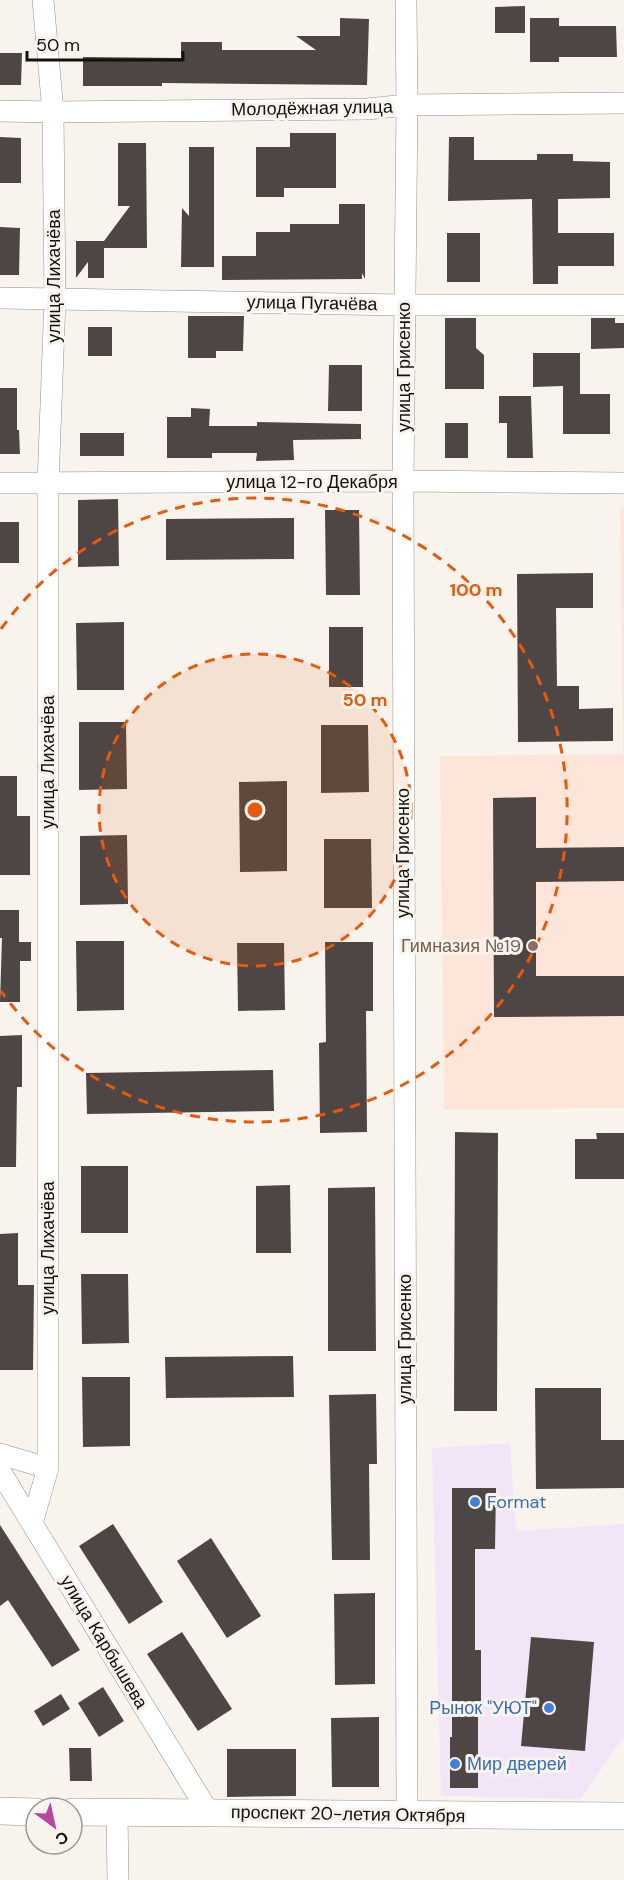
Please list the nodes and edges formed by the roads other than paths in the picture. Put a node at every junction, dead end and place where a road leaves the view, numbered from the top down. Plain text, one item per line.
1 (43, 0) edge
2 (406, 0) edge
3 (624, 103) edge
4 (407, 105) junction
5 (0, 111) edge
6 (53, 112) junction
7 (0, 298) edge
8 (55, 299) junction
9 (404, 305) junction
10 (624, 305) edge
11 (403, 481) junction
12 (0, 483) edge
13 (48, 483) junction
14 (624, 483) edge
15 (0, 1454) edge
16 (48, 1468) junction
17 (0, 1471) edge
18 (32, 1523) junction
19 (0, 1811) edge
20 (24, 1812) edge
21 (84, 1812) edge
22 (117, 1813) junction
23 (209, 1813) junction
24 (407, 1815) junction
25 (624, 1816) edge
26 (118, 1880) edge

1 - 6 street, улица Лихачёва
2 - 4 street, улица Грисенко
3 - 4 street, Молодёжная улица
4 - 6 street, Молодёжная улица
4 - 9 street, улица Грисенко
5 - 6 street, Молодёжная улица
6 - 8 street, улица Лихачёва
7 - 8 street, улица Пугачёва
8 - 9 street, улица Пугачёва
8 - 13 street, улица Лихачёва
9 - 10 street, улица Пугачёва
9 - 11 street, улица Грисенко
11 - 13 street, улица 12-го Декабря
11 - 14 street, улица 12-го Декабря
11 - 24 street, улица Грисенко
12 - 13 street, улица 12-го Декабря
13 - 16 street, улица Лихачёва
15 - 16 street
16 - 18 street, улица Лихачёва
17 - 18 street, улица Карбышева
18 - 23 street, улица Карбышева
19 - 20 street
21 - 22 street, проспект 20-летия Октября
22 - 23 street, проспект 20-летия Октября
22 - 26 street
23 - 24 street, проспект 20-летия Октября
24 - 25 street, проспект 20-летия Октября

